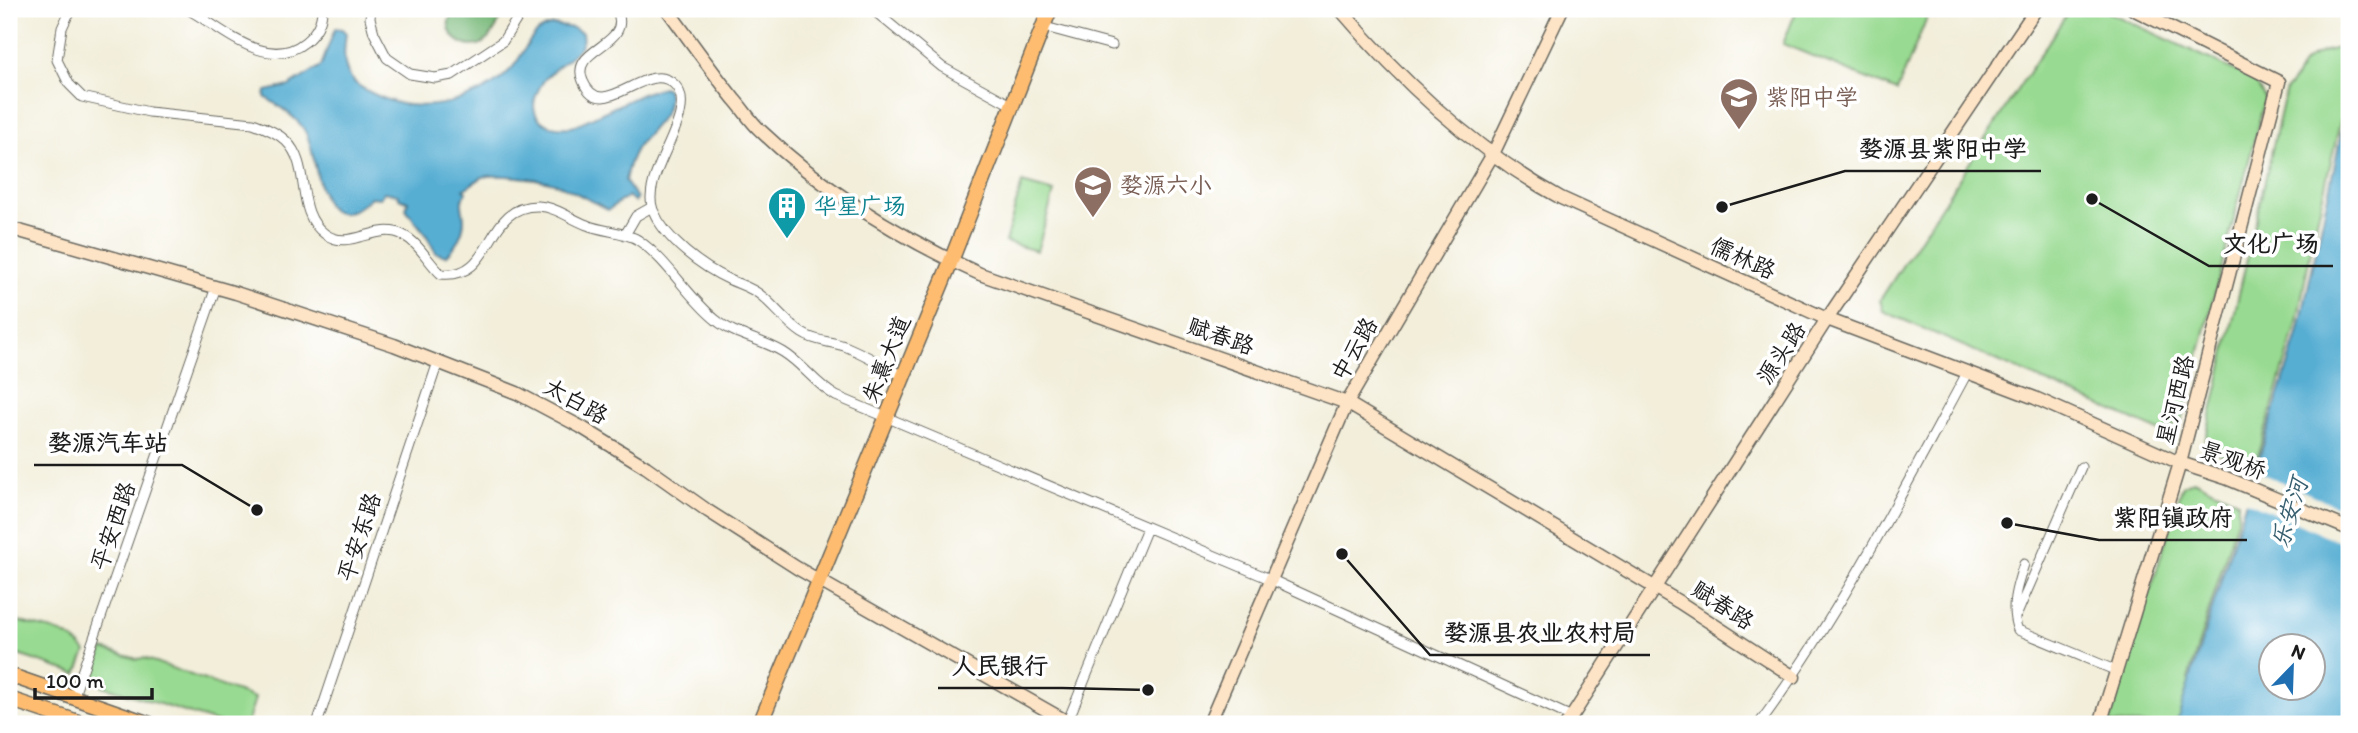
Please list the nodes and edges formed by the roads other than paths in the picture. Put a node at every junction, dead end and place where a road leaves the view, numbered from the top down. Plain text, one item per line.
1 (74, 9) edge
2 (187, 9) edge
3 (322, 9) edge
4 (371, 9) edge
5 (523, 9) edge
6 (615, 9) edge
7 (667, 9) edge
8 (872, 9) edge
9 (1050, 9) edge
10 (1340, 9) edge
11 (1562, 9) edge
12 (2036, 9) edge
13 (2133, 9) edge
14 (2155, 14) edge
15 (1045, 27) junction
16 (1112, 45) dead end
17 (1013, 106) junction
18 (1493, 154) junction
19 (652, 207) junction
20 (9, 228) edge
21 (625, 235) junction
22 (951, 261) junction
23 (216, 287) junction
24 (1827, 319) junction
25 (438, 362) junction
26 (1967, 373) junction
27 (903, 376) junction
28 (1347, 403) junction
29 (886, 419) junction
30 (2180, 463) junction
31 (2081, 467) dead end
32 (1147, 528) junction
33 (2349, 529) edge
34 (2025, 565) dead end
35 (819, 579) junction
36 (1270, 579) junction
37 (1655, 587) junction
38 (2015, 618) junction
39 (2117, 671) junction
40 (9, 676) edge
41 (1794, 677) junction
42 (73, 698) junction
43 (9, 699) edge
44 (1569, 720) edge
45 (75, 723) edge
46 (1069, 723) edge
47 (150, 724) edge
48 (317, 724) edge
49 (760, 724) edge
50 (1209, 724) edge
51 (1759, 724) edge
52 (2099, 724) edge

1 - 21 street
2 - 3 street
4 - 5 street
6 - 19 street
7 - 22 street, 赋春路
8 - 17 street
9 - 15 main road, 朱熹大道
10 - 18 street, 儒林路
11 - 18 street, 中云路
12 - 24 street, 源头路
13 - 14 street
14 - 30 street, 星河西路
15 - 16 street
15 - 17 main road, 朱熹大道
17 - 22 main road, 朱熹大道
18 - 24 street, 儒林路
18 - 28 street, 中云路
19 - 21 street
19 - 27 street
20 - 23 street, 太白路
21 - 29 street
22 - 27 main road, 朱熹大道
22 - 28 street, 赋春路
23 - 25 street, 太白路
23 - 42 street, 平安西路
24 - 26 street, 儒林路
24 - 37 street, 源头路
25 - 35 street, 太白路
25 - 48 street, 平安东路
26 - 30 street, 儒林路
26 - 41 street
27 - 29 main road, 朱熹大道
28 - 36 street, 中云路
28 - 37 street, 赋春路
29 - 32 street
29 - 35 main road, 朱熹大道
30 - 33 street, 景观桥
30 - 39 street, 星河西路
31 - 38 street
32 - 36 street
32 - 46 street
34 - 38 street
35 - 46 street, 太白路
35 - 49 main road, 朱熹大道
36 - 44 street
36 - 50 street, 中云路
37 - 41 street, 赋春路
37 - 44 street, 源头路
38 - 39 street
39 - 52 street, 星河西路
40 - 42 main road
41 - 51 street
42 - 47 main road
43 - 45 main road

